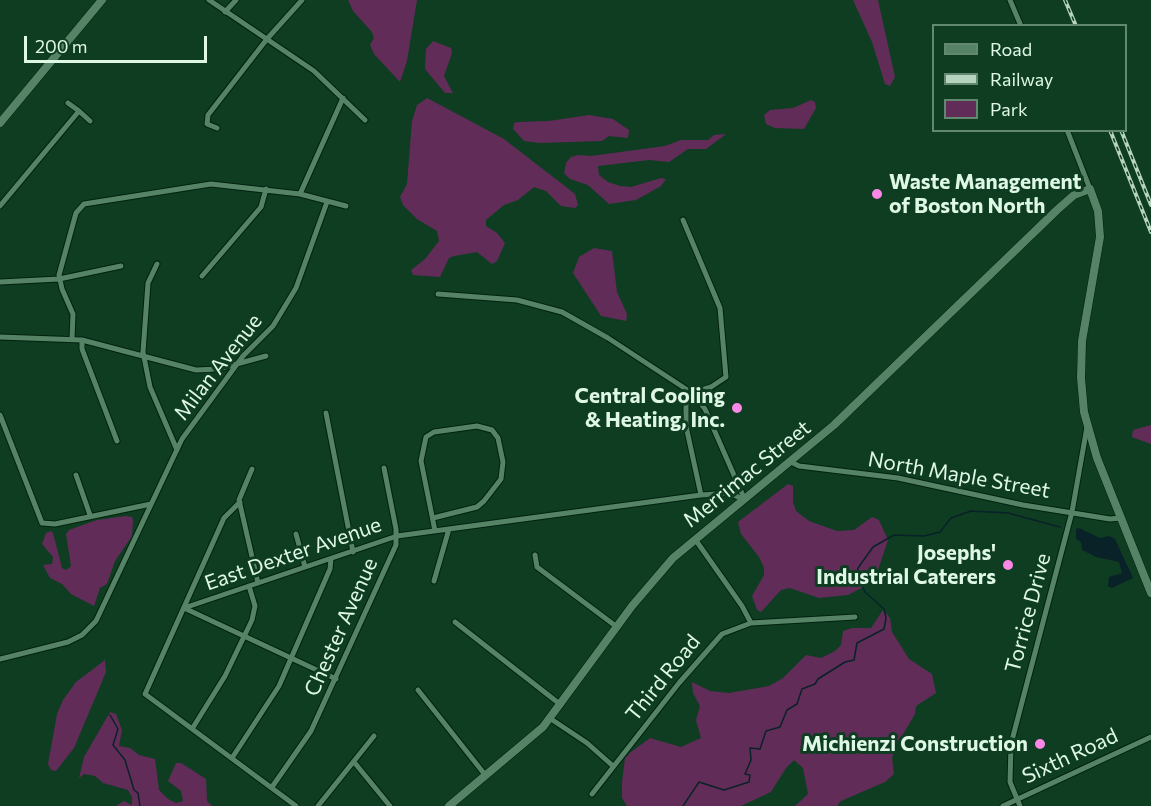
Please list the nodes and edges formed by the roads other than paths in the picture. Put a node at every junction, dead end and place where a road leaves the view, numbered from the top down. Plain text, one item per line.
1 (102, 0) edge
2 (209, 0) edge
3 (236, 0) edge
4 (302, 0) edge
5 (1010, 0) edge
6 (225, 12) junction
7 (1020, 24) edge
8 (267, 39) junction
9 (343, 98) junction
10 (68, 103) dead end
11 (79, 111) junction
12 (365, 120) dead end
13 (90, 121) dead end
14 (0, 123) edge
15 (217, 128) dead end
16 (1068, 132) edge
17 (266, 189) junction
18 (1090, 189) junction
19 (300, 194) junction
20 (327, 202) junction
21 (0, 206) edge
22 (346, 206) dead end
23 (683, 220) dead end
24 (157, 264) dead end
25 (120, 266) dead end
26 (202, 276) dead end
27 (59, 279) junction
28 (0, 282) edge
29 (438, 294) dead end
30 (0, 337) edge
31 (72, 339) junction
32 (82, 340) junction
33 (266, 356) dead end
34 (143, 357) junction
35 (236, 365) junction
36 (692, 393) junction
37 (326, 413) dead end
38 (0, 416) edge
39 (1087, 427) junction
40 (117, 441) dead end
41 (177, 450) junction
42 (791, 462) junction
43 (384, 468) dead end
44 (252, 469) dead end
45 (76, 476) dead end
46 (700, 495) junction
47 (744, 500) junction
48 (240, 502) junction
49 (151, 504) junction
50 (1072, 512) junction
51 (90, 515) junction
52 (433, 518) junction
53 (1120, 518) junction
54 (449, 529) junction
55 (435, 531) junction
56 (296, 534) dead end
57 (397, 536) junction
58 (695, 539) junction
59 (353, 552) junction
60 (535, 555) dead end
61 (331, 559) junction
62 (305, 567) junction
63 (434, 581) dead end
64 (258, 583) junction
65 (249, 586) junction
66 (1151, 593) edge
67 (184, 608) junction
68 (855, 617) dead end
69 (455, 622) dead end
70 (751, 623) junction
71 (617, 627) junction
72 (245, 636) junction
73 (0, 657) edge
74 (291, 658) junction
75 (336, 679) junction
76 (418, 690) dead end
77 (561, 705) junction
78 (551, 719) junction
79 (192, 729) junction
80 (374, 736) dead end
81 (1151, 737) edge
82 (232, 758) junction
83 (354, 762) junction
84 (613, 766) junction
85 (486, 776) junction
86 (272, 787) junction
87 (592, 794) dead end
88 (1016, 800) junction
89 (296, 806) edge
90 (318, 806) edge
91 (390, 806) edge
92 (449, 806) edge
93 (1004, 806) edge
94 (1020, 806) edge

1 - 14 main road
2 - 6 street
3 - 6 street
4 - 8 street
5 - 7 street
6 - 8 street
8 - 9 street
8 - 15 street
9 - 12 street
9 - 19 street
10 - 11 street
11 - 13 street
11 - 21 street
16 - 18 street
17 - 19 street
17 - 26 street
17 - 27 street
18 - 39 main road
18 - 42 main road, Merrimac Street
19 - 20 street
20 - 22 street
20 - 35 street, Milan Avenue
23 - 36 street
24 - 34 street
25 - 27 street
27 - 28 street
27 - 31 street
29 - 36 street
30 - 31 street
31 - 32 street
32 - 34 street
32 - 40 street
33 - 35 street
34 - 35 street
34 - 41 street
35 - 41 street, Milan Avenue
36 - 46 street
36 - 47 street
37 - 59 street
38 - 51 street
39 - 50 street, Torrice Drive
39 - 53 main road
41 - 49 street, Milan Avenue
42 - 47 main road, Merrimac Street
42 - 50 street, North Maple Street
43 - 57 street, Chester Avenue
44 - 48 street
45 - 51 street
46 - 47 street
46 - 54 street, East Dexter Avenue
47 - 58 main road, Merrimac Street
48 - 64 street
48 - 67 street
49 - 51 street
49 - 73 street, Milan Avenue
50 - 53 street, North Maple Street
50 - 88 street, Torrice Drive
52 - 52 street
52 - 55 street
53 - 66 main road
54 - 55 street, East Dexter Avenue
54 - 63 street
55 - 57 street, East Dexter Avenue
56 - 62 street
57 - 59 street, East Dexter Avenue
57 - 75 street, Chester Avenue
58 - 70 street
58 - 71 main road, Merrimac Street
59 - 61 street, East Dexter Avenue
60 - 71 street
61 - 62 street, East Dexter Avenue
61 - 74 street
62 - 64 street, East Dexter Avenue
64 - 65 street, East Dexter Avenue
65 - 67 street, East Dexter Avenue
65 - 72 street
67 - 72 street
67 - 79 street
68 - 70 street, Third Road
69 - 77 street
70 - 84 street, Third Road
71 - 77 main road, Merrimac Street
72 - 74 street
72 - 79 street
74 - 75 street
74 - 82 street
75 - 86 street, Chester Avenue
76 - 85 street
77 - 78 main road, Merrimac Street
78 - 84 street
78 - 85 main road, Merrimac Street
79 - 82 street
80 - 83 street
81 - 88 street, Sixth Road
82 - 86 street
83 - 90 street
83 - 91 street
84 - 87 street, Third Road
85 - 92 main road, Merrimac Street
86 - 89 street
88 - 93 street, Sixth Road
88 - 94 street, Torrice Drive

